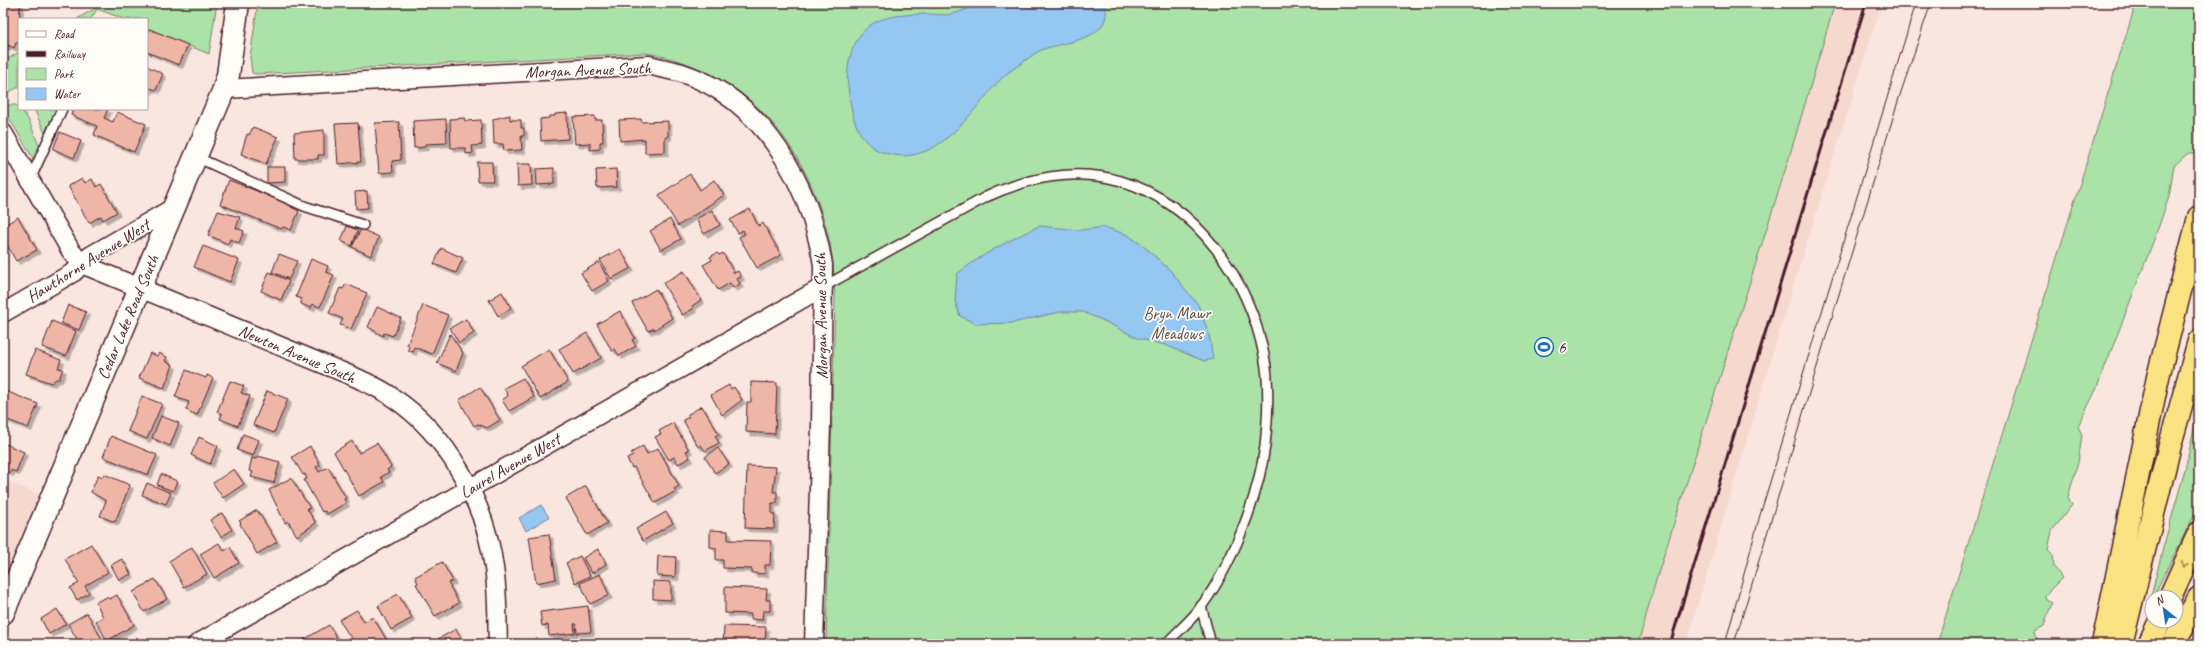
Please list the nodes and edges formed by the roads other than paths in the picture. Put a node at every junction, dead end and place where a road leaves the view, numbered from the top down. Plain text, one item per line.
1 (237, 9) edge
2 (224, 89) junction
3 (62, 110) edge
4 (3, 133) edge
5 (196, 157) junction
6 (30, 180) junction
7 (173, 208) junction
8 (2199, 217) edge
9 (364, 225) dead end
10 (82, 264) junction
11 (823, 287) junction
12 (140, 289) junction
13 (3, 313) edge
14 (2199, 341) edge
15 (471, 489) junction
16 (2199, 533) edge
17 (2174, 589) edge
18 (2199, 598) edge
19 (1201, 606) junction
20 (3, 613) edge
21 (2157, 629) edge
22 (197, 644) edge
23 (498, 644) edge
24 (814, 644) edge
25 (1166, 644) edge
26 (1211, 644) edge
27 (2103, 644) edge
28 (2121, 644) edge
29 (2150, 644) edge
30 (2173, 644) edge

1 - 2 street, Cedar Lake Road South
2 - 5 street, Cedar Lake Road South
2 - 11 street, Morgan Avenue South
3 - 6 lane
4 - 6 street, Newton Avenue South
5 - 7 street, Cedar Lake Road South
5 - 9 lane
6 - 10 street, Newton Avenue South
7 - 10 street, Hawthorne Avenue West
7 - 12 street, Cedar Lake Road South
8 - 27 highway
10 - 12 street, Newton Avenue South
10 - 13 street, Hawthorne Avenue West
11 - 15 street, Laurel Avenue West
11 - 19 lane
11 - 24 street, Morgan Avenue South
12 - 15 street, Newton Avenue South
12 - 20 street, Cedar Lake Road South
14 - 28 highway
15 - 22 street, Laurel Avenue West
15 - 23 street, Newton Avenue South
16 -> 17 highway
18 - 30 highway
19 - 25 lane
19 - 26 lane
21 - 29 highway

